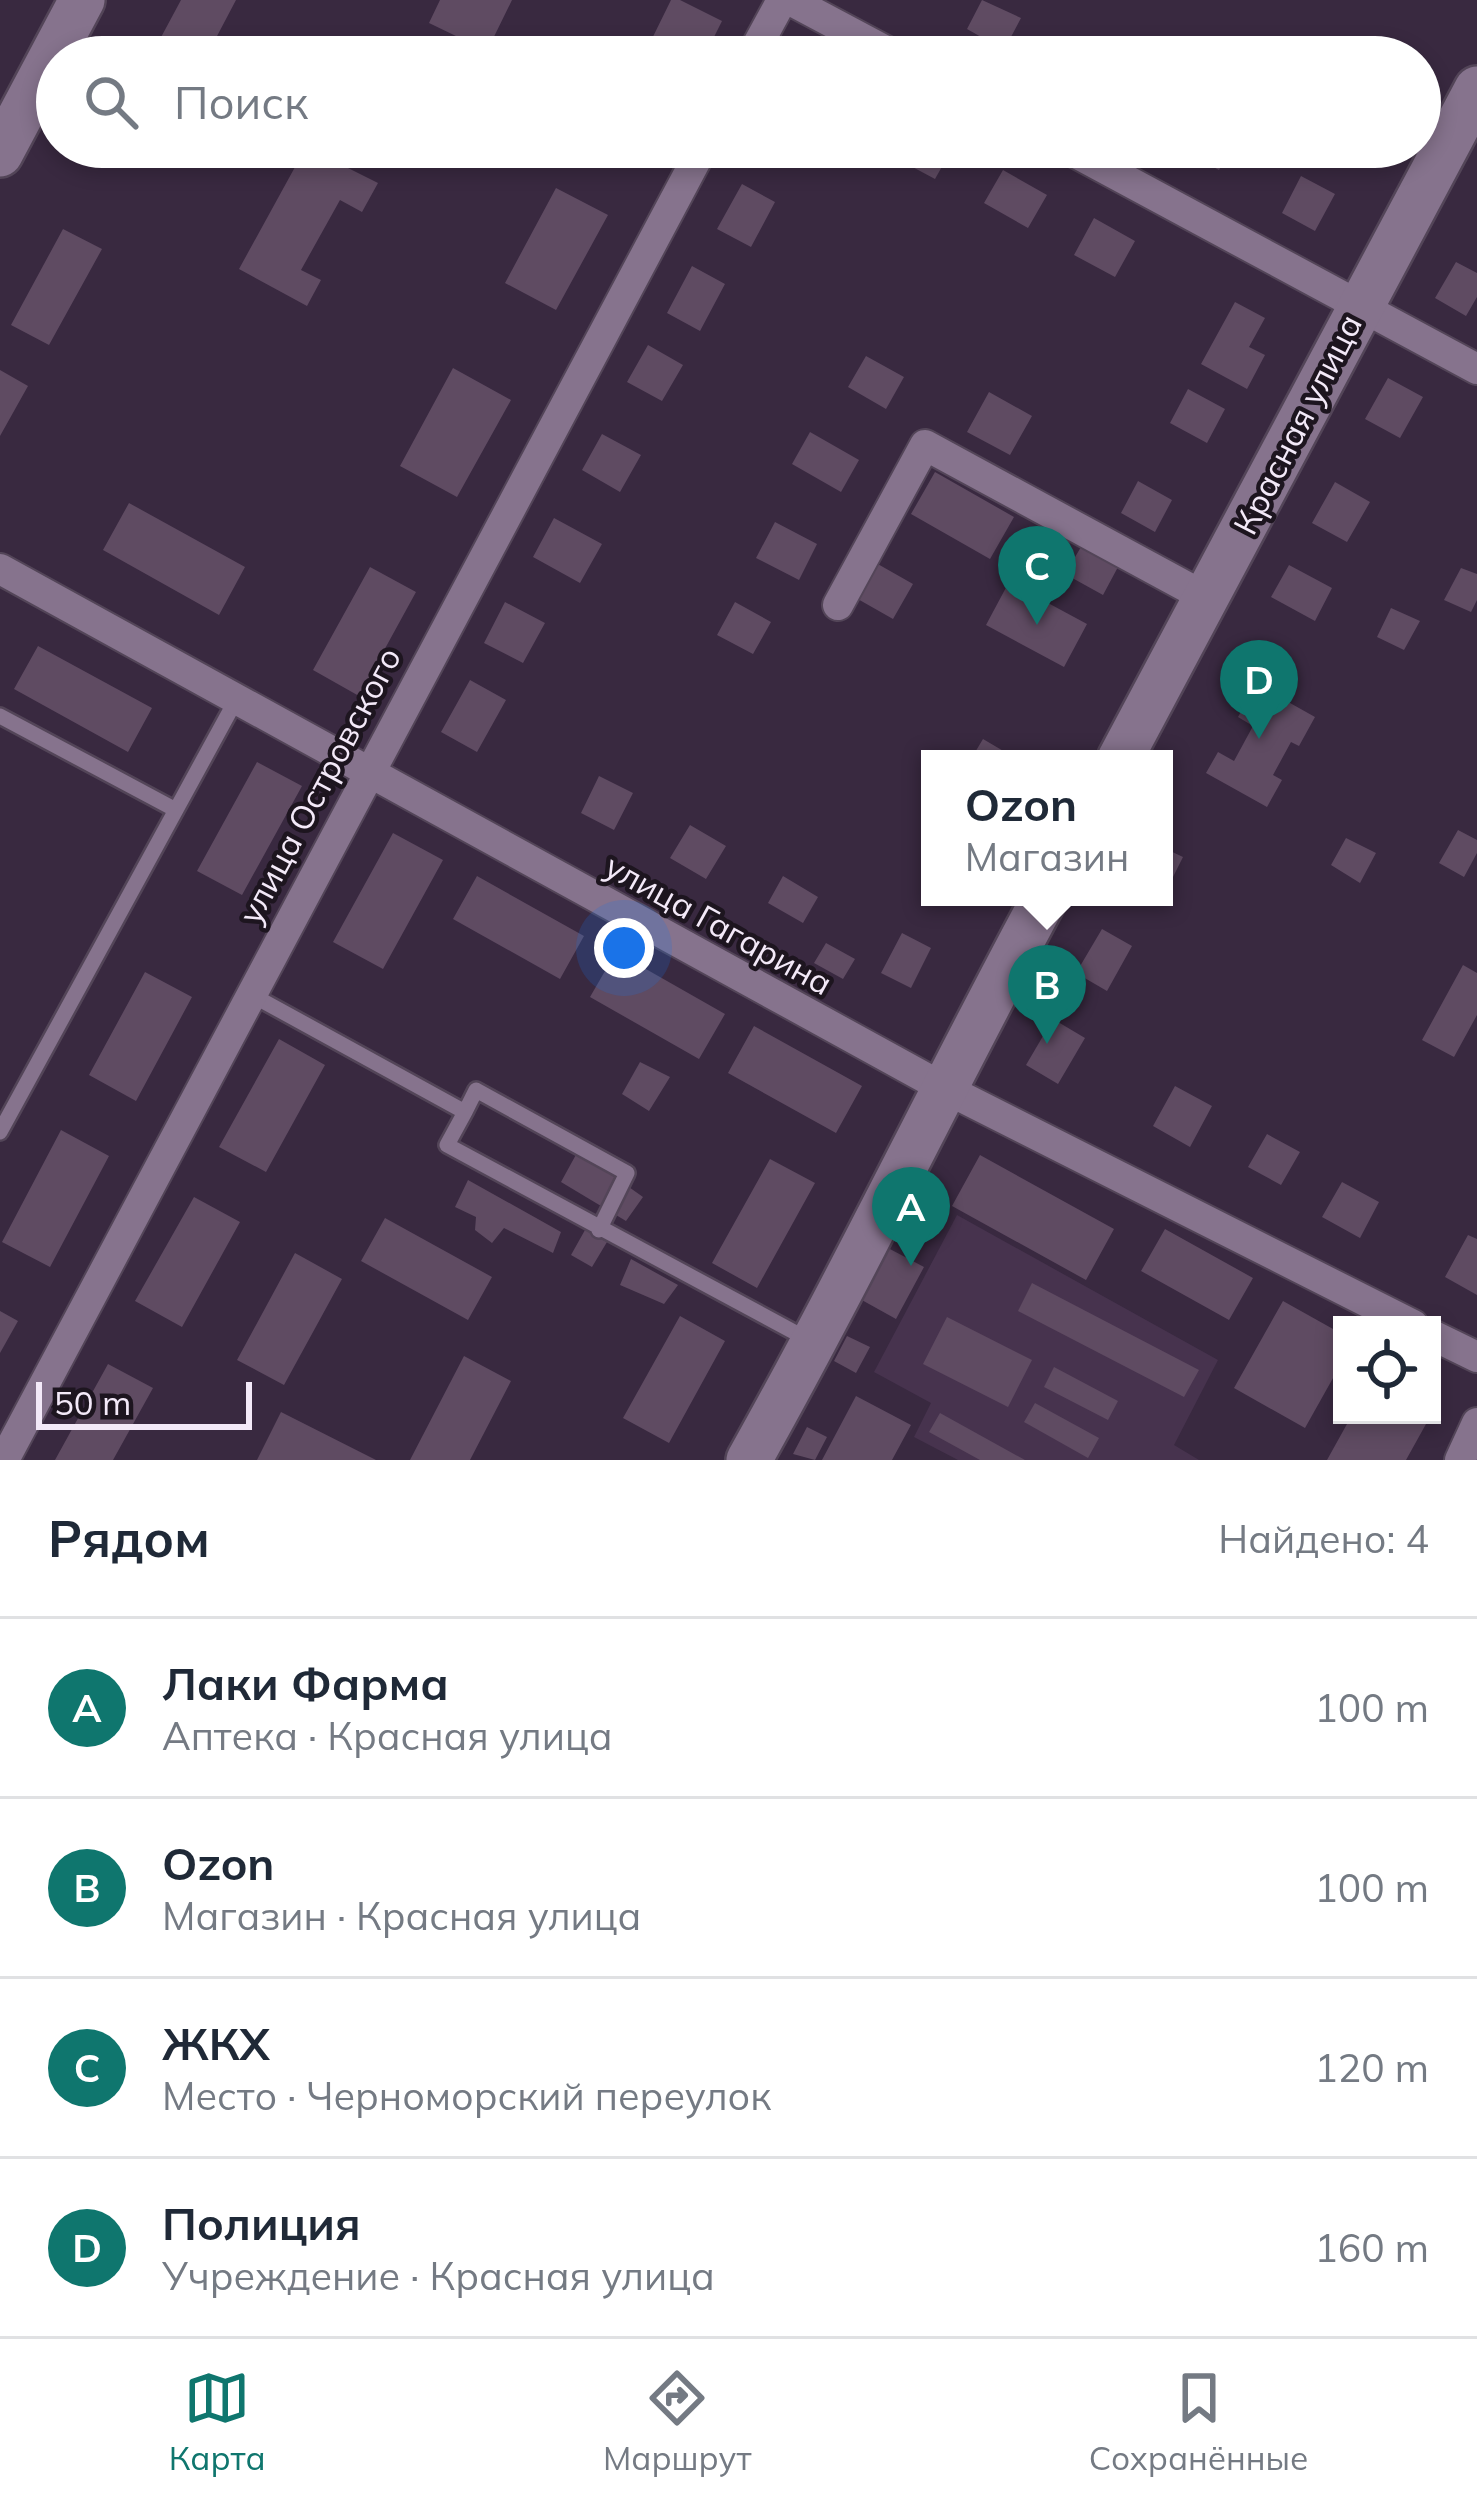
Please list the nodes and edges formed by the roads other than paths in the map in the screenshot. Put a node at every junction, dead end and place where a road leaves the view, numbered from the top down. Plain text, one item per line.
1 (82, 0) edge
2 (786, 0) edge
3 (63, 36) edge
4 (764, 36) edge
5 (856, 36) edge
6 (36, 86) edge
7 (1477, 89) edge
8 (0, 154) edge
9 (1441, 155) edge
10 (692, 168) edge
11 (1104, 168) edge
12 (1434, 168) edge
13 (1359, 304) junction
14 (1477, 369) edge
15 (0, 569) edge
16 (1207, 598) junction
17 (838, 605) dead end
18 (236, 700) junction
19 (0, 716) edge
20 (1125, 750) edge
21 (367, 773) junction
22 (176, 810) junction
23 (1040, 906) edge
24 (249, 993) junction
25 (942, 1088) junction
26 (465, 1112) junction
27 (0, 1132) edge
28 (599, 1230) junction
29 (1395, 1316) edge
30 (1441, 1340) edge
31 (815, 1343) junction
32 (1477, 1358) edge
33 (1477, 1423) edge
34 (4, 1460) edge
35 (749, 1460) edge
36 (1460, 1460) edge

1 - 3 street
2 - 4 street
2 - 5 street
6 - 8 street
7 - 9 street, Красная улица
10 - 21 street, улица Островского
11 - 13 street
12 - 13 street, Красная улица
13 - 14 street
13 - 16 street, Красная улица
15 - 18 street, улица Гагарина
16 - 17 street
16 - 20 street, Красная улица
18 - 21 street, улица Гагарина
18 - 22 lane
19 - 22 lane
21 - 24 street, улица Островского
21 - 25 street, улица Гагарина
22 - 27 lane
23 - 25 street
24 - 26 lane
24 - 34 street, улица Островского
25 - 29 street, улица Гагарина
25 - 31 street
26 - 28 lane
26 - 28 lane
28 - 31 lane
30 - 32 street
31 - 35 street
33 - 36 street

